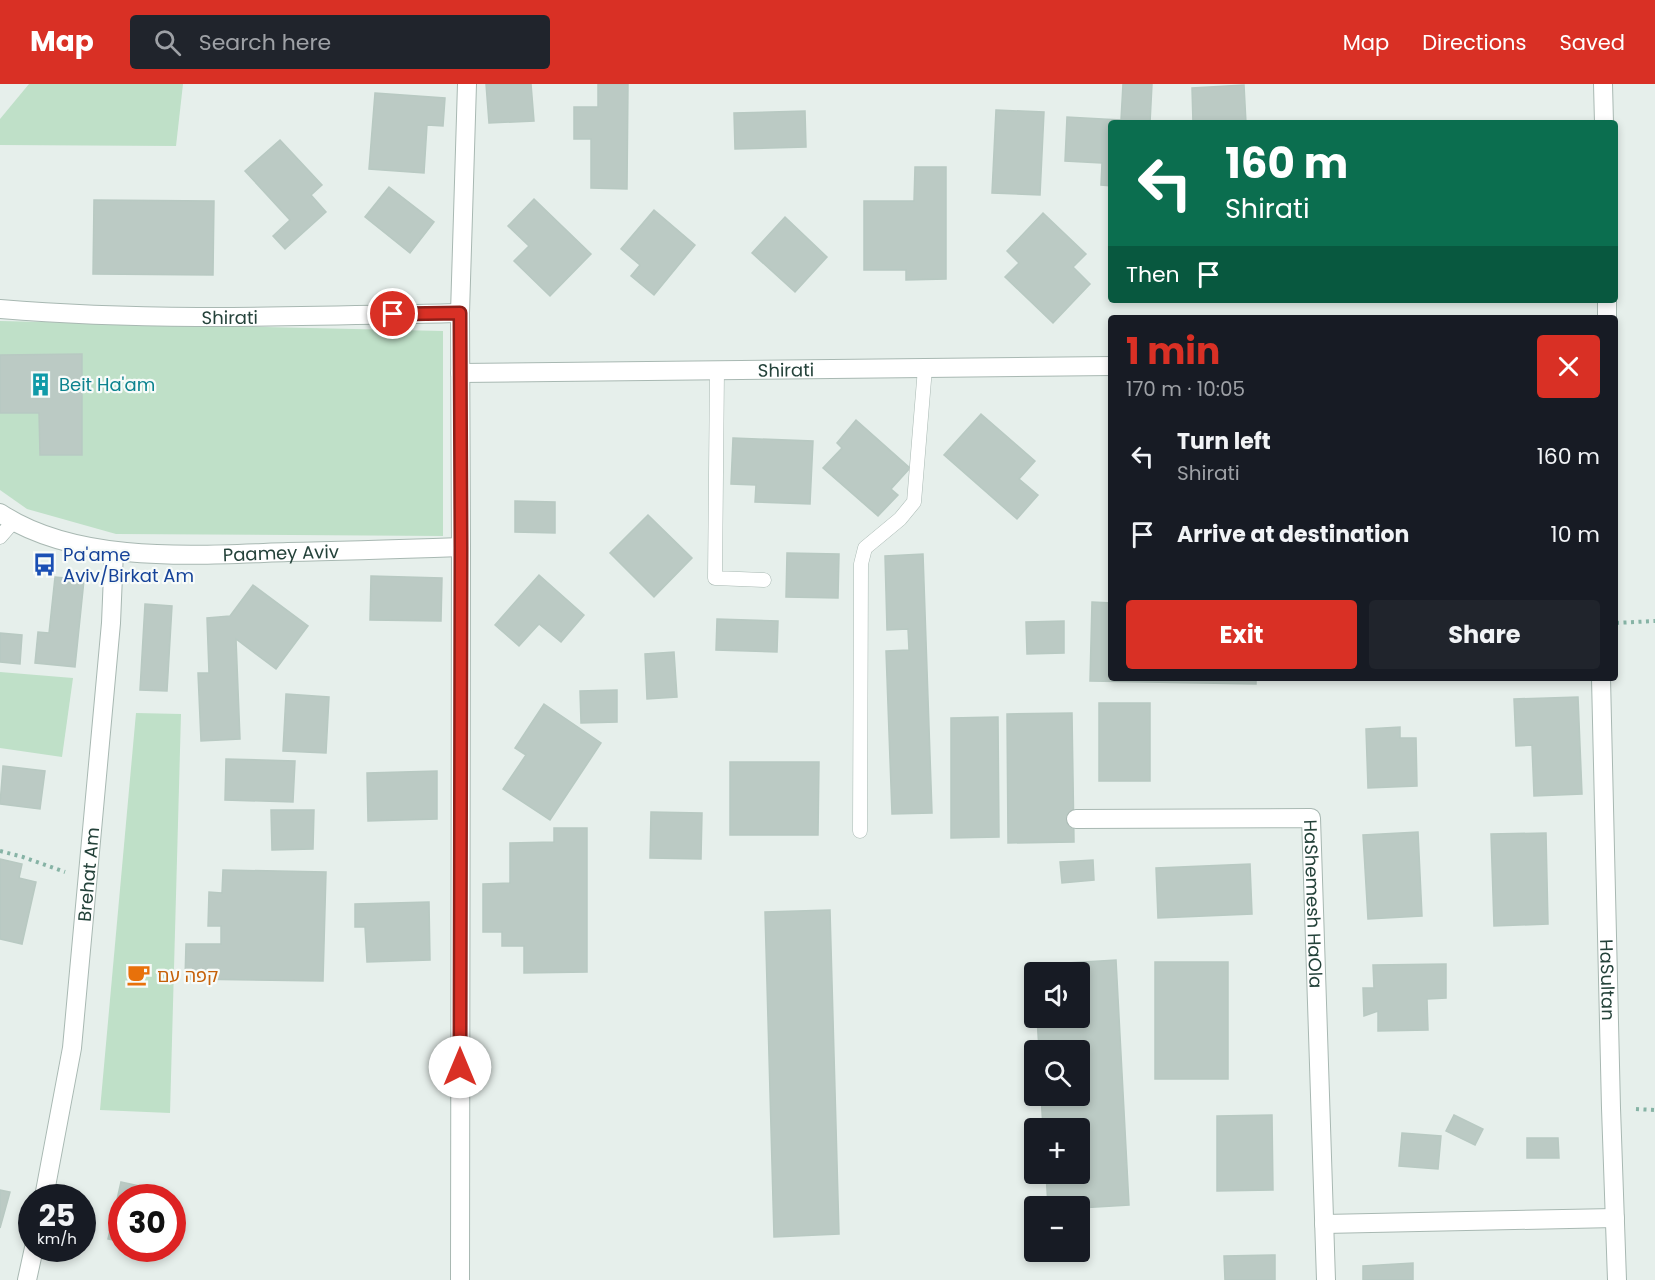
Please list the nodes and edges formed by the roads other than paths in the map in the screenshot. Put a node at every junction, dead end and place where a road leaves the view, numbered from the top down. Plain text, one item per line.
1 (467, 84) edge
2 (1603, 84) edge
3 (1604, 120) edge
4 (0, 309) edge
5 (460, 313) junction
6 (1108, 366) edge
7 (925, 368) junction
8 (717, 370) junction
9 (460, 373) junction
10 (7, 517) edge
11 (0, 537) edge
12 (461, 547) junction
13 (114, 551) junction
14 (764, 580) dead end
15 (1601, 681) edge
16 (1076, 819) dead end
17 (860, 831) dead end
18 (46, 1184) edge
19 (1615, 1218) junction
20 (1324, 1224) junction
21 (31, 1262) edge
22 (27, 1280) edge
23 (460, 1280) edge
24 (1326, 1280) edge
25 (1617, 1280) edge

1 - 5 street
2 - 3 street
4 - 5 street, Shirati
5 - 9 street
6 - 7 street, Shirati
7 - 8 street, Shirati
7 - 17 lane
8 - 9 street, Shirati
8 - 14 lane
9 - 12 street
10 - 11 lane
10 - 13 street, Paamey Aviv
12 - 13 street, Paamey Aviv
12 - 23 street
13 - 18 street, Brehat Am
15 - 19 street, HaSultan
16 - 20 street, HaShemesh HaOla
19 - 20 street
19 - 25 street, HaSultan
20 - 24 street, HaShemesh HaOla
21 - 22 street

